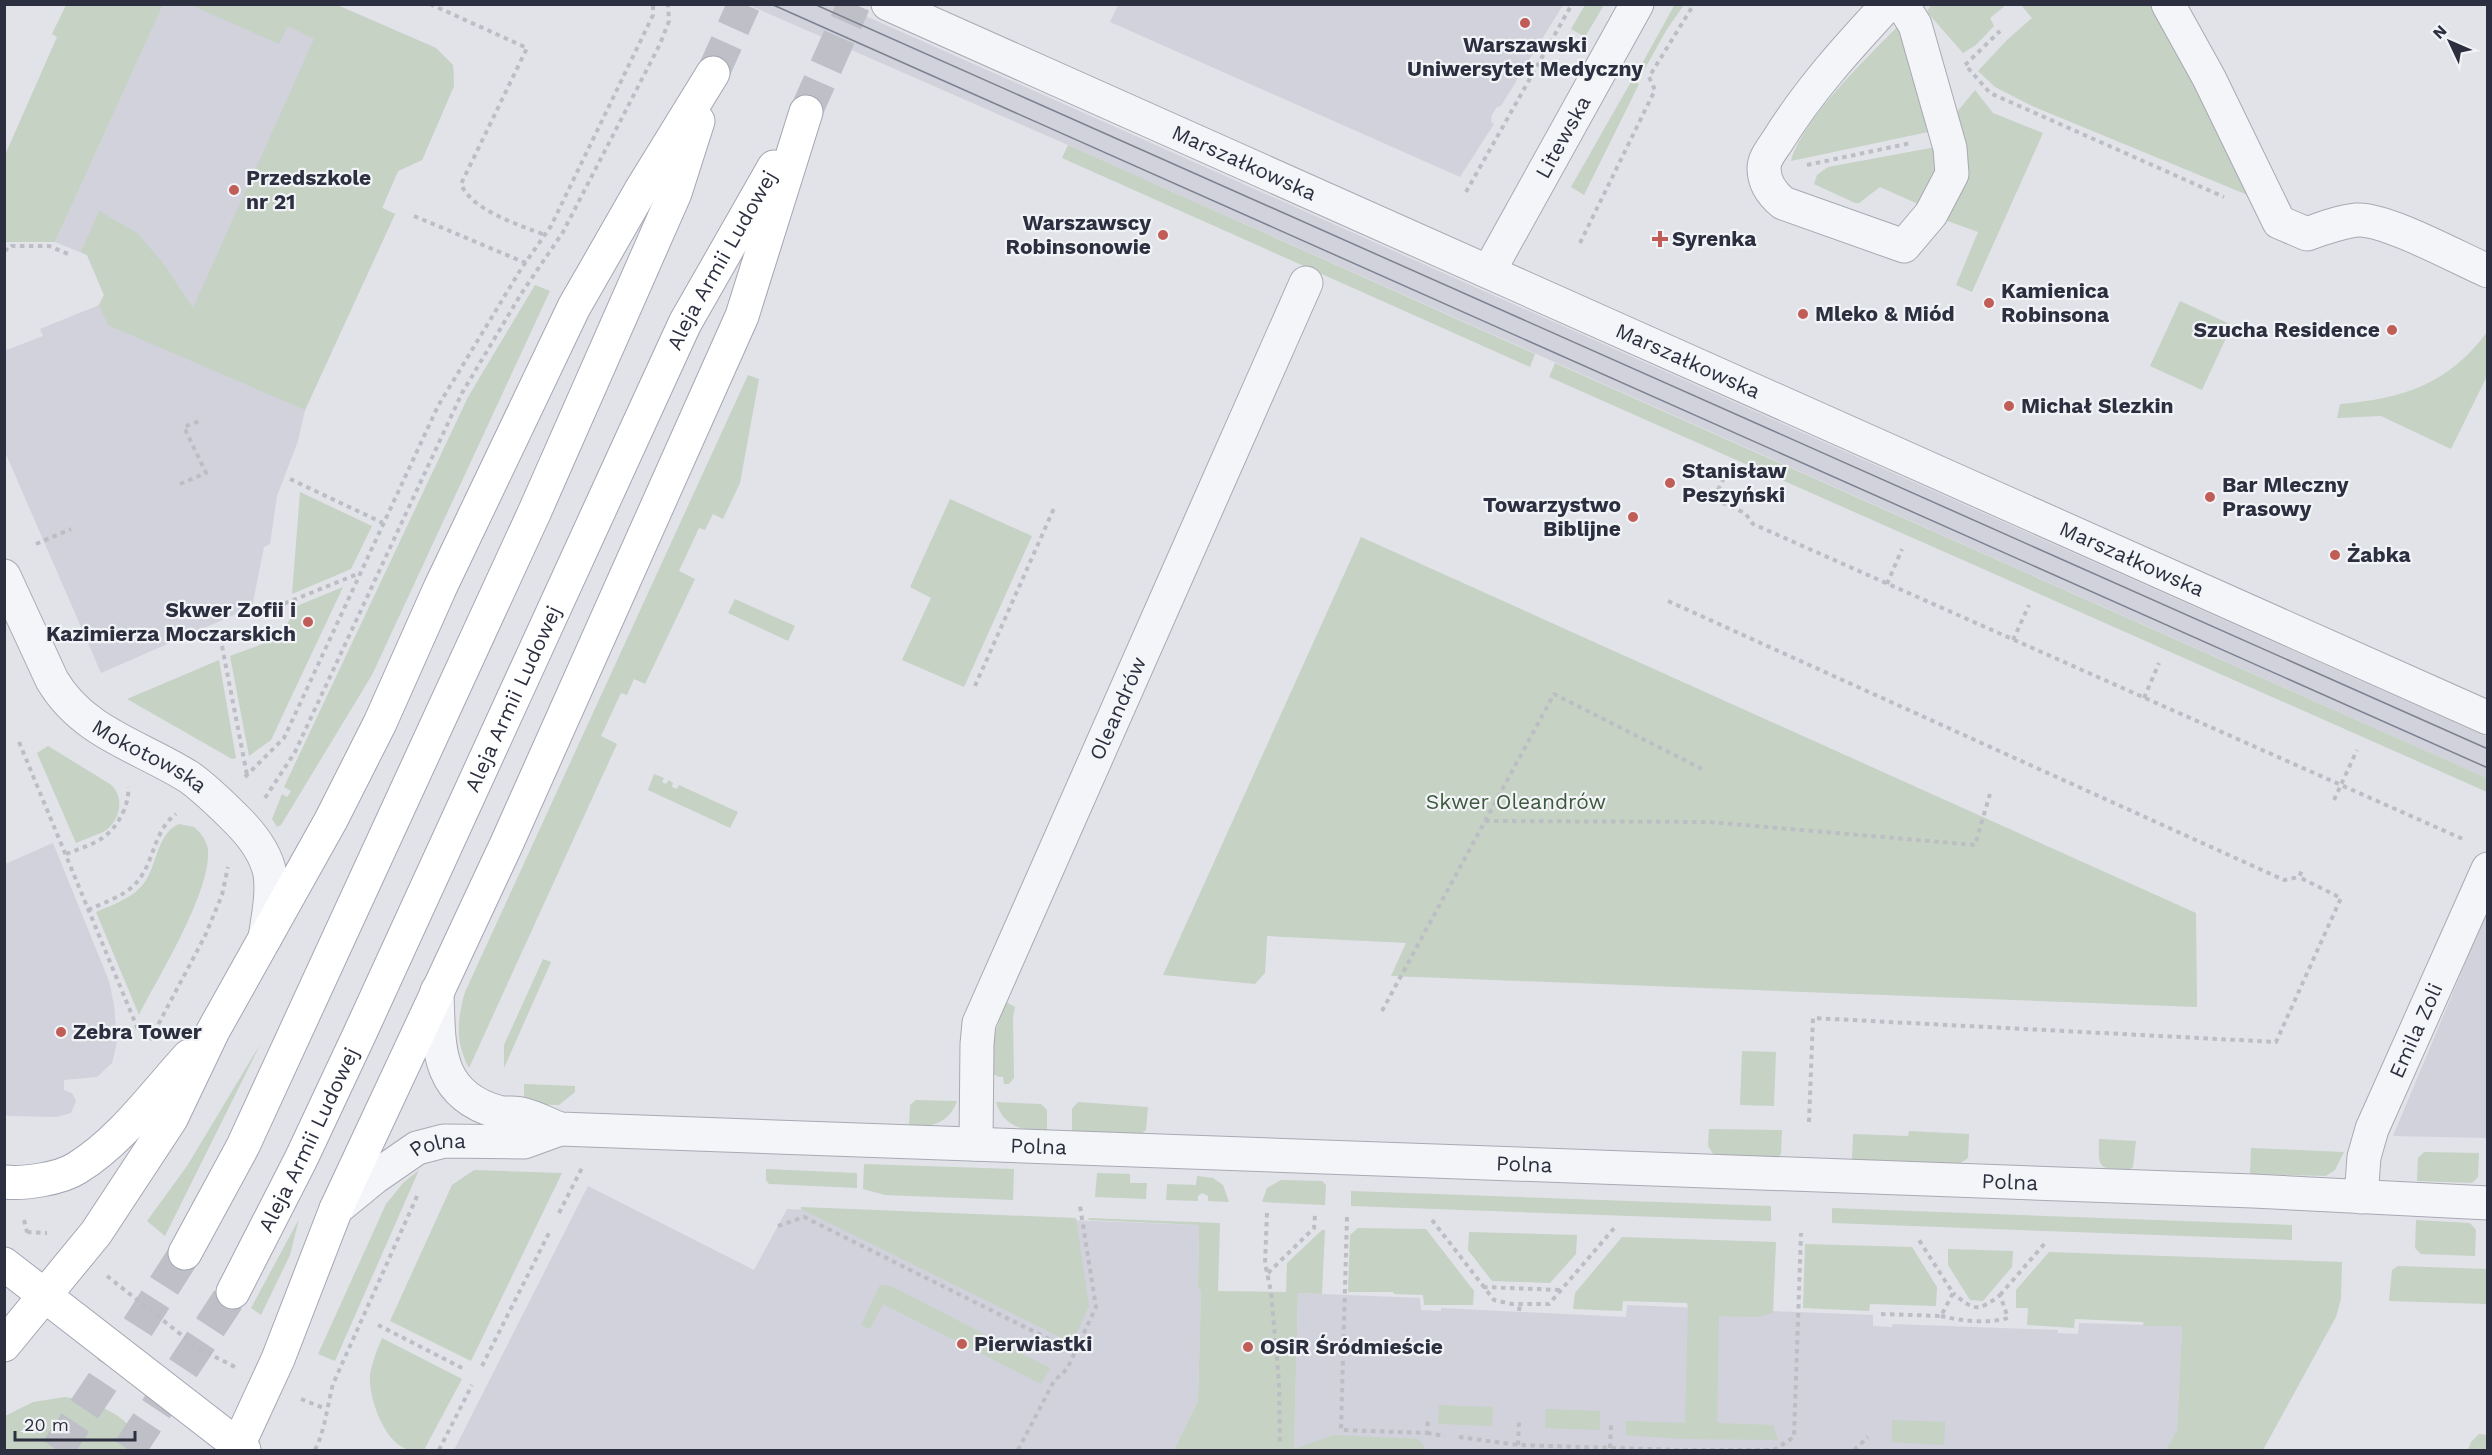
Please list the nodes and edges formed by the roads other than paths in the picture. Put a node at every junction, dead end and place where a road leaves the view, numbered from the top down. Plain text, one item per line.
1 (888, 4) edge
2 (1637, 4) edge
3 (1888, 4) edge
4 (1902, 4) edge
5 (2168, 4) edge
6 (1489, 271) junction
7 (2487, 271) edge
8 (1306, 283) dead end
9 (4, 576) edge
10 (2487, 718) edge
11 (2487, 869) edge
12 (264, 940) junction
13 (437, 990) junction
14 (213, 1031) junction
15 (560, 1130) junction
16 (976, 1144) junction
17 (4, 1182) edge
18 (2361, 1197) junction
19 (2487, 1203) edge
20 (336, 1209) junction
21 (13, 1252) edge
22 (185, 1253) tunnel mouth
23 (232, 1292) tunnel mouth
24 (46, 1297) junction
25 (4, 1345) edge
26 (239, 1449) edge

1 - 6 street, Marszałkowska
2 - 6 street, Litewska
3 - 4 street
5 - 7 street
6 - 10 street, Marszałkowska
8 - 16 street, Oleandrów
9 - 12 street, Mokotowska
11 - 18 street, Emila Zoli
12 - 14 main road
12 - 22 main road
13 - 15 street, Polna
13 - 20 main road
13 - 23 main road, Aleja Armii Ludowej
14 - 17 main road
14 - 24 main road
15 - 16 street, Polna
15 - 20 street, Polna
16 - 18 street, Polna
18 - 19 street, Polna
20 - 26 main road
21 - 24 main road
24 - 25 main road
24 - 26 main road

